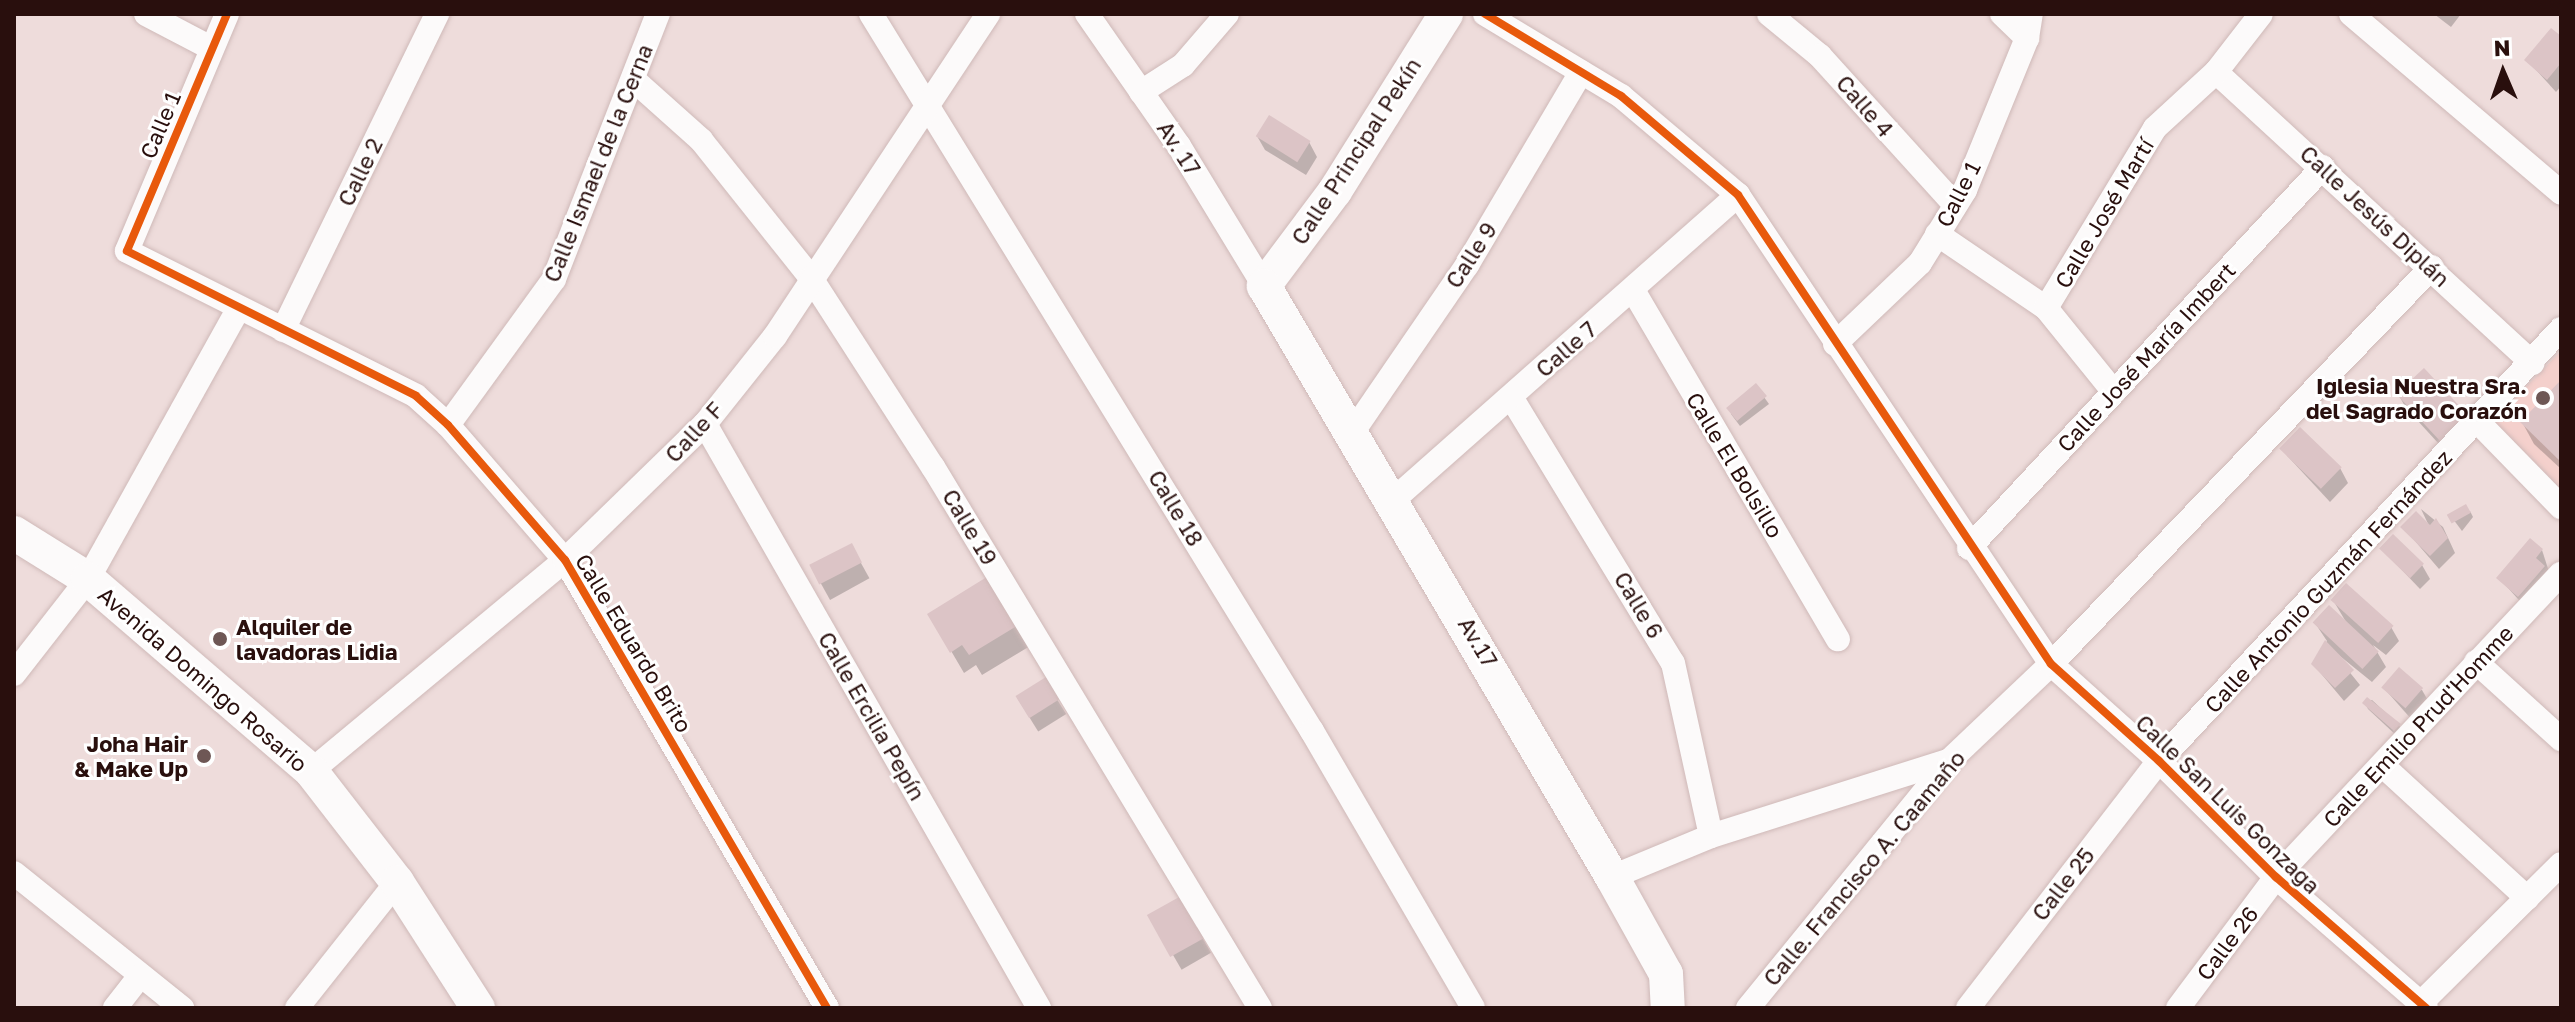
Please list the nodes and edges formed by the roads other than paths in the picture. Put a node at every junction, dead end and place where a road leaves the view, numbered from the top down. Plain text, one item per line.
1 (146, 14) edge
2 (227, 14) edge
3 (437, 14) edge
4 (658, 14) edge
5 (871, 14) edge
6 (988, 14) edge
7 (1087, 14) edge
8 (1227, 14) edge
9 (1485, 14) edge
10 (1769, 14) edge
11 (2002, 14) edge
12 (2031, 14) edge
13 (2261, 14) edge
14 (2351, 14) edge
15 (1438, 16) edge
16 (2027, 38) junction
17 (211, 48) junction
18 (1581, 72) junction
19 (2216, 72) junction
20 (635, 81) junction
21 (1141, 92) junction
22 (926, 106) junction
23 (2323, 167) junction
24 (2561, 193) edge
25 (1738, 195) junction
26 (1955, 205) junction
27 (1937, 234) junction
28 (127, 251) joint
29 (2432, 267) junction
30 (811, 278) junction
31 (1264, 286) junction
32 (1633, 290) junction
33 (2046, 308) junction
34 (238, 309) junction
35 (2561, 329) edge
36 (283, 330) junction
37 (1835, 344) junction
38 (2532, 363) junction
39 (2114, 392) junction
40 (1511, 397) junction
41 (2478, 422) junction
42 (705, 424) junction
43 (448, 425) junction
44 (1352, 433) junction
45 (1392, 501) junction
46 (2561, 507) edge
47 (14, 533) edge
48 (1969, 548) junction
49 (565, 560) junction
50 (2561, 574) edge
51 (88, 579) junction
52 (1838, 639) dead end
53 (2476, 662) junction
54 (2051, 664) junction
55 (14, 674) edge
56 (2561, 739) edge
57 (1950, 760) junction
58 (2159, 761) junction
59 (2382, 765) junction
60 (311, 771) junction
61 (1711, 836) junction
62 (2561, 864) edge
63 (1612, 877) junction
64 (2276, 877) junction
65 (397, 882) junction
66 (18, 886) edge
67 (2527, 898) junction
68 (140, 976) junction
69 (2411, 1002) edge
70 (115, 1008) edge
71 (182, 1008) edge
72 (297, 1008) edge
73 (478, 1008) edge
74 (827, 1008) edge
75 (1039, 1008) edge
76 (1260, 1008) edge
77 (1473, 1008) edge
78 (1668, 1008) edge
79 (1748, 1008) edge
80 (1968, 1008) edge
81 (2178, 1008) edge

1 - 17 street
2 - 17 street, Calle 1
3 - 36 street, Calle 2
4 - 20 street, Calle Ismael de la Cerna
5 - 22 street, Calle 18
6 - 22 street, Calle F
7 - 21 street, Av. 17
8 - 21 street
9 - 18 street, Calle San Luis Gonzaga
10 - 26 street, Calle 4
11 - 16 street
12 - 16 street, Calle 1
13 - 19 street, Calle José Martí
14 - 24 street
15 - 31 main road, Calle Principal Pekín
16 - 26 street, Calle 1
17 - 28 street, Calle 1
18 - 25 street, Calle San Luis Gonzaga
18 - 44 street, Calle 9
19 - 23 street, Calle Jesús Diplán
19 - 33 street, Calle José Martí
20 - 30 street, Calle 19
20 - 43 street, Calle Ismael de la Cerna
21 - 31 street, Av. 17
22 - 30 street, Calle F
22 - 77 street, Calle 18
23 - 29 street, Calle Jesús Diplán
23 - 39 street, Calle José María Imbert
25 - 32 street, Calle 7
25 - 37 street, Calle San Luis Gonzaga
26 - 27 street, Calle 1
27 - 33 street
27 - 37 street, Calle 1
28 - 34 street, Calle Eduardo Brito
29 - 38 street, Calle Jesús Diplán
29 - 54 street, Calle. Francisco A. Caamaño
30 - 42 street, Calle F
30 - 76 street, Calle 19
31 - 44 main road, Av.17
32 - 40 street, Calle 7
32 - 52 street, Calle El Bolsillo
33 - 39 street
34 - 36 street, Calle Eduardo Brito
34 - 51 street
35 - 38 street, Calle Antonio Guzmán Fernández
36 - 43 street, Calle Eduardo Brito
37 - 48 street, Calle San Luis Gonzaga
38 - 41 street, Calle Antonio Guzmán Fernández
39 - 48 street, Calle José María Imbert
40 - 45 street, Calle 7
40 - 61 street, Calle 6
41 - 46 street
41 - 58 street, Calle Antonio Guzmán Fernández
42 - 49 street, Calle F
42 - 75 street, Calle Ercilia Pepín
43 - 49 street, Calle Eduardo Brito
44 - 45 main road, Av.17
45 - 63 main road, Av.17
47 - 51 main road, Avenida Domingo Rosario
48 - 54 street, Calle San Luis Gonzaga
49 - 60 street, Calle F
49 - 74 street, Calle Eduardo Brito
50 - 53 street, Calle Emilio Prud'Homme
51 - 55 street
51 - 60 main road, Avenida Domingo Rosario
53 - 56 street
53 - 59 street, Calle Emilio Prud'Homme
54 - 57 street, Calle. Francisco A. Caamaño
54 - 58 street, Calle San Luis Gonzaga
57 - 61 street
57 - 79 street, Calle. Francisco A. Caamaño
58 - 64 street, Calle San Luis Gonzaga
58 - 80 street, Calle 25
59 - 64 street, Calle Emilio Prud'Homme
59 - 67 street
60 - 65 main road, Avenida Domingo Rosario
61 - 63 street
62 - 67 street
63 - 78 main road, Av.17
64 - 69 street, Calle San Luis Gonzaga
64 - 81 street, Calle 26
65 - 72 street
65 - 73 main road, Avenida Domingo Rosario
66 - 68 street
67 - 69 street
68 - 70 street
68 - 71 street

